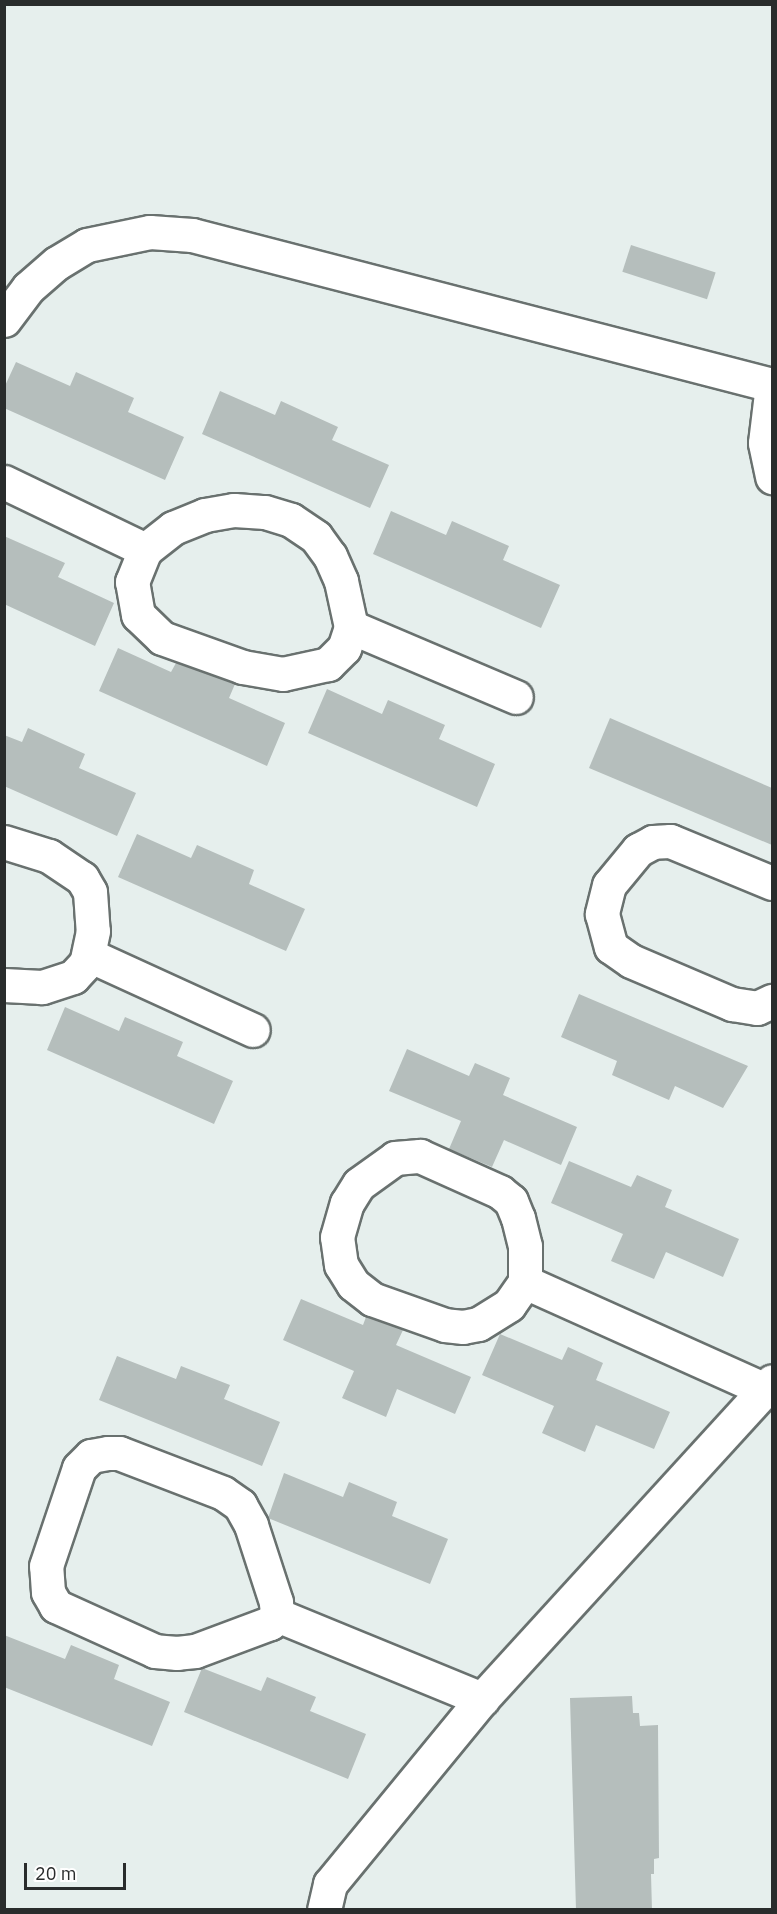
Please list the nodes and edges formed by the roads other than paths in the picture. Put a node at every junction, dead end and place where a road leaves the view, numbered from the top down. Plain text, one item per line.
1 (4, 320) edge
2 (772, 477) edge
3 (4, 482) edge
4 (145, 550) junction
5 (351, 627) junction
6 (516, 697) dead end
7 (4, 842) edge
8 (772, 883) edge
9 (89, 955) junction
10 (4, 985) edge
11 (772, 1001) edge
12 (253, 1030) dead end
13 (525, 1282) junction
14 (769, 1386) edge
15 (276, 1616) junction
16 (482, 1699) junction
17 (324, 1910) edge

1 - 2 street
3 - 4 street
4 - 5 street
4 - 5 street
5 - 6 street
7 - 9 street
8 - 11 street
9 - 10 street
9 - 12 street
13 - 13 street
13 - 14 street
14 - 16 street
15 - 15 street
15 - 16 street
16 - 17 street

